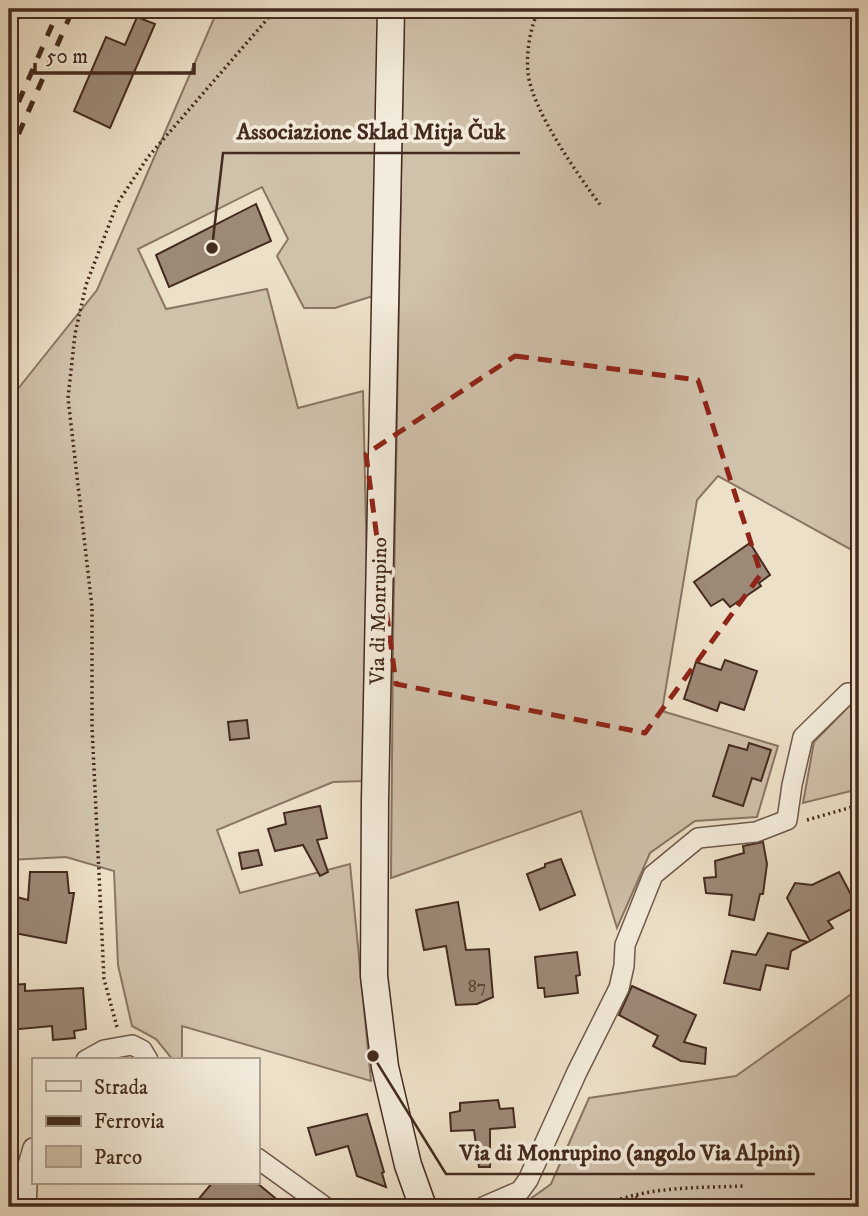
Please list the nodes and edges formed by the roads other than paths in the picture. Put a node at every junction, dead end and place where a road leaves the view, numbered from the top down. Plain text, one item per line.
1 (391, 9) edge
2 (848, 693) dead end
3 (90, 1058) edge
4 (147, 1058) edge
5 (32, 1151) edge
6 (259, 1159) edge
7 (26, 1207) edge
8 (325, 1207) edge
9 (423, 1207) edge
10 (483, 1207) edge

1 - 9 main road, Via di Monrupino
2 - 10 street
3 - 4 street
5 - 7 street
6 - 8 street

